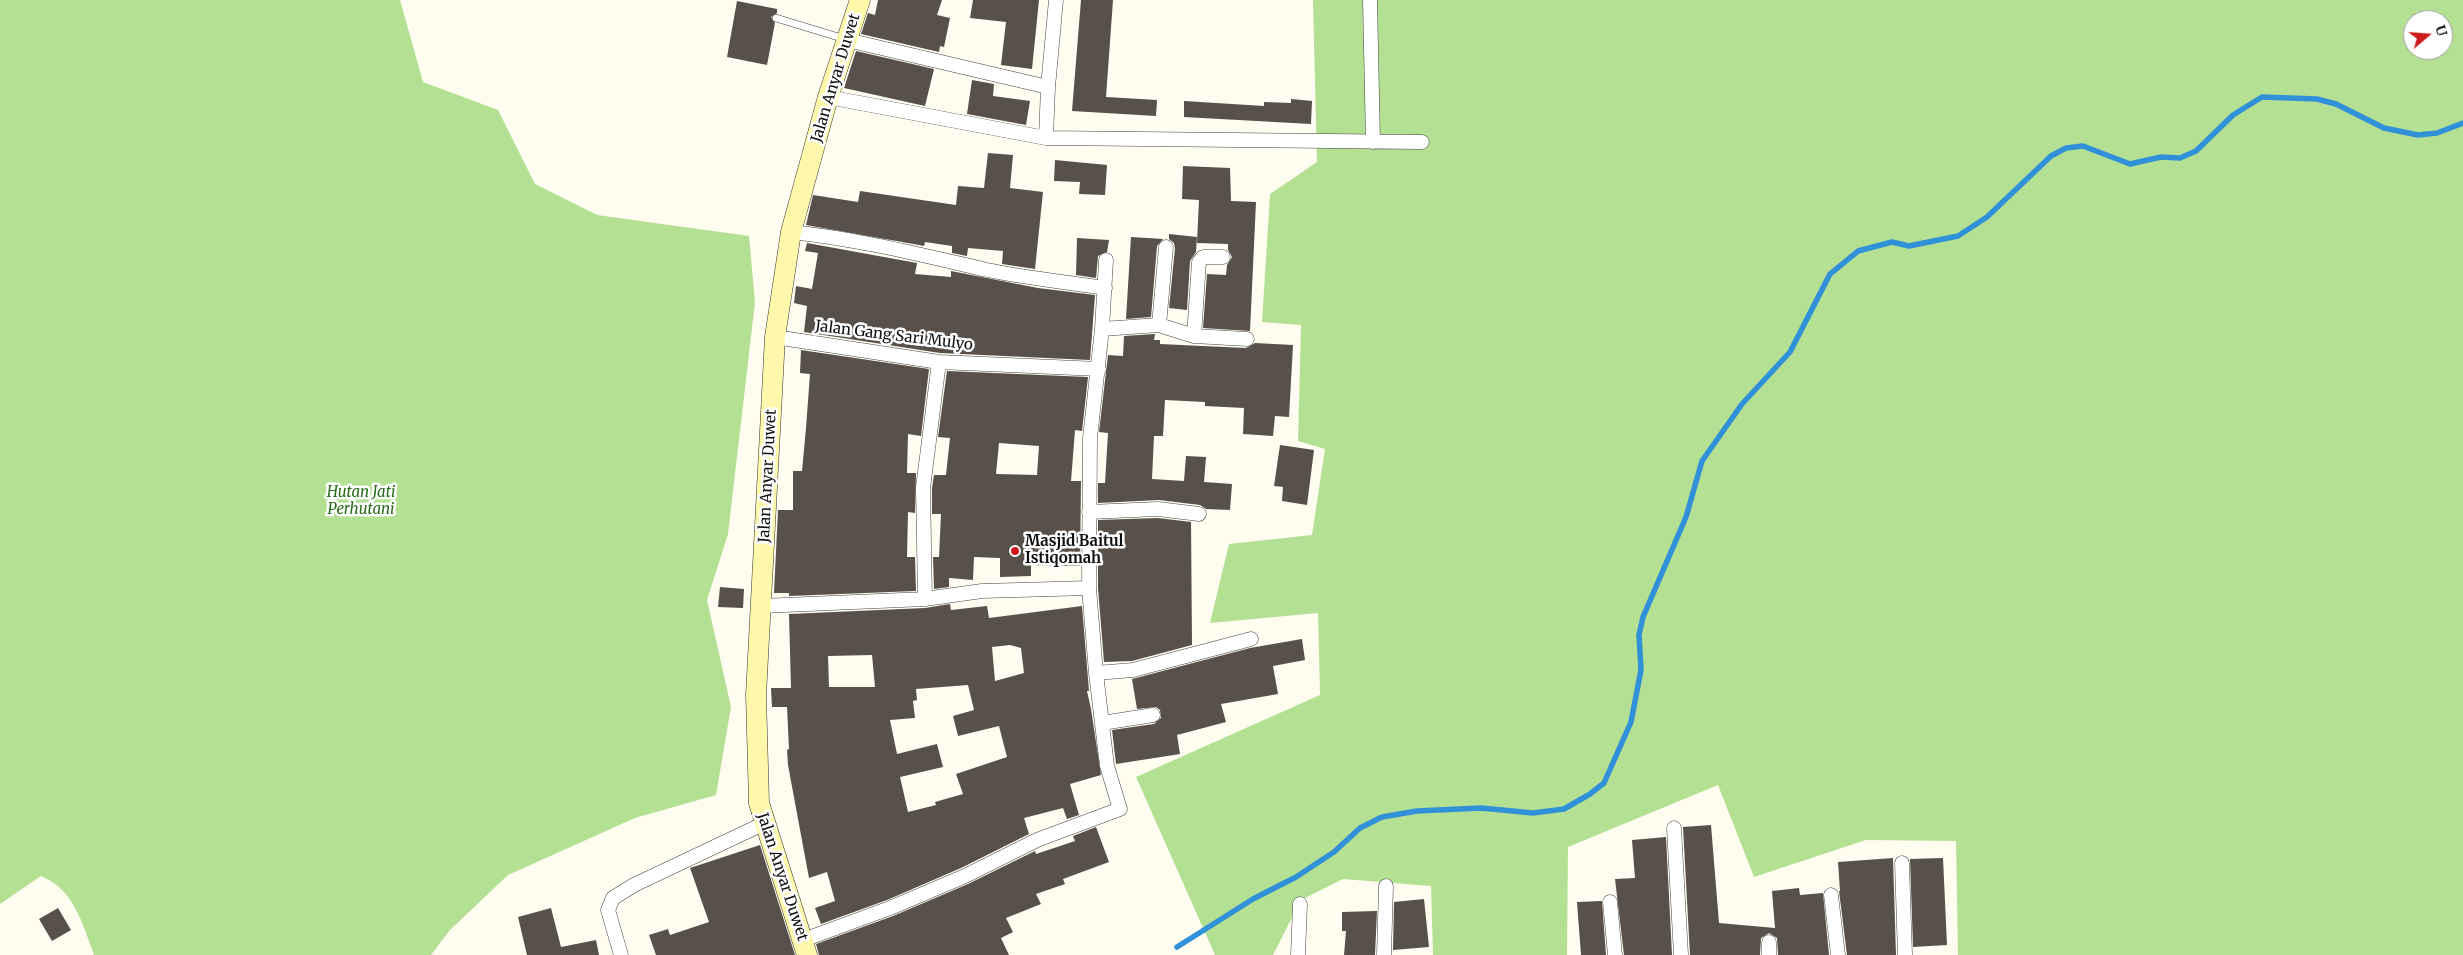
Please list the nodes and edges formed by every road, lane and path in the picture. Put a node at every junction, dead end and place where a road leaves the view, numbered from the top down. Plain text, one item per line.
1 (860, 0) edge
2 (1056, 0) edge
3 (1370, 0) edge
4 (776, 18) dead end
5 (847, 40) junction
6 (1048, 87) junction
7 (828, 97) junction
8 (1046, 138) junction
9 (1373, 142) junction
10 (1422, 142) dead end
11 (791, 232) junction
12 (1166, 247) dead end
13 (1223, 257) dead end
14 (1106, 260) dead end
15 (1105, 288) junction
16 (1159, 325) junction
17 (1102, 329) junction
18 (1194, 336) junction
19 (775, 337) junction
20 (1247, 339) dead end
21 (939, 362) junction
22 (1099, 369) junction
23 (1089, 512) junction
24 (1199, 514) dead end
25 (1090, 588) junction
26 (924, 599) junction
27 (761, 606) junction
28 (1251, 640) dead end
29 (1096, 672) junction
30 (1153, 715) dead end
31 (1102, 723) junction
32 (765, 823) junction
33 (1674, 828) dead end
34 (1902, 863) dead end
35 (1386, 886) dead end
36 (1830, 895) dead end
37 (1610, 902) dead end
38 (1300, 904) dead end
39 (805, 948) edge
40 (621, 955) edge
41 (1298, 955) edge
42 (1384, 955) edge
43 (1615, 955) edge
44 (1682, 955) edge
45 (1838, 955) edge
46 (1905, 955) edge

1 - 5 street, Jalan Anyar Duwet
2 - 6 street
3 - 9 street
4 - 5 lane
5 - 6 street
5 - 7 street, Jalan Anyar Duwet
6 - 8 street
7 - 8 street
7 - 11 street, Jalan Anyar Duwet
8 - 9 street
9 - 10 street
11 - 15 street
11 - 19 street, Jalan Anyar Duwet
12 - 16 street
13 - 18 street
14 - 15 street
15 - 17 street
16 - 17 street
16 - 18 street
17 - 22 street
18 - 20 street
19 - 21 street, Jalan Gang Sari Mulyo
19 - 27 street, Jalan Anyar Duwet
21 - 22 street, Jalan Gang Sari Mulyo
21 - 26 street
22 - 23 street
23 - 24 street
23 - 25 street
25 - 26 street
25 - 29 street
26 - 27 street
27 - 32 street, Jalan Anyar Duwet
28 - 29 street
29 - 31 street
30 - 31 street
31 - 39 street
32 - 39 street, Jalan Anyar Duwet
32 - 40 street
33 - 44 street
34 - 46 street
35 - 42 street
36 - 45 street
37 - 43 street
38 - 41 street

